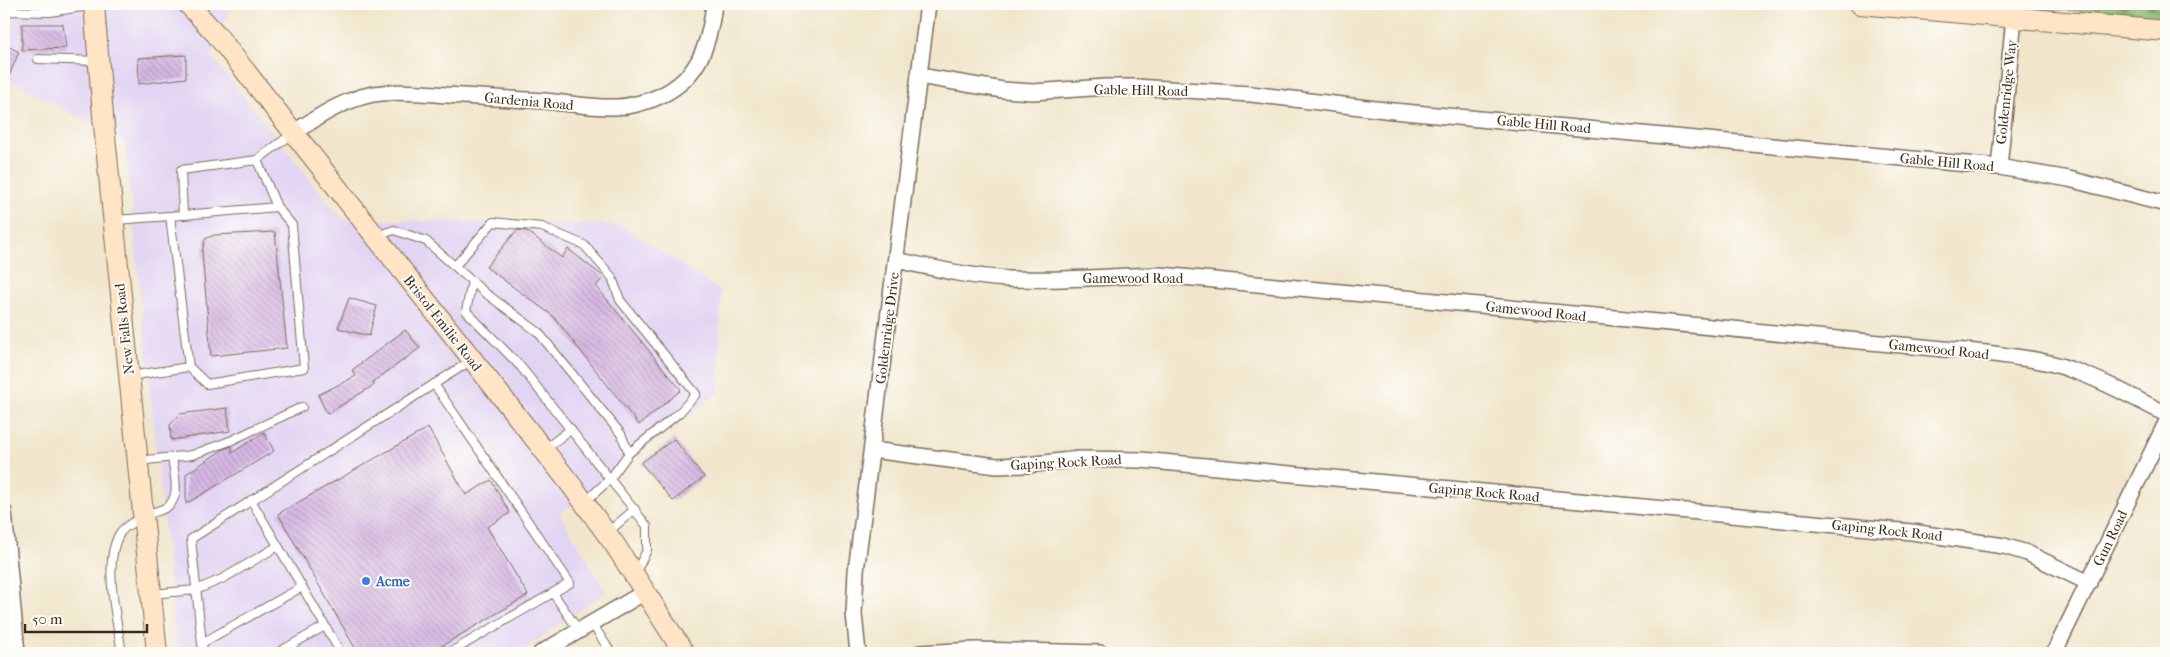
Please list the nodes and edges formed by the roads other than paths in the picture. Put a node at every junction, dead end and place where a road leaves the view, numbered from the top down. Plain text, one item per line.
1 (94, 4) edge
2 (188, 4) edge
3 (714, 4) edge
4 (928, 4) edge
5 (1860, 4) edge
6 (4, 11) edge
7 (2014, 18) junction
8 (2166, 31) edge
9 (38, 59) dead end
10 (98, 61) junction
11 (919, 76) junction
12 (294, 133) junction
13 (257, 160) junction
14 (1999, 166) junction
15 (2166, 204) edge
16 (277, 207) junction
17 (184, 215) junction
18 (170, 216) junction
19 (113, 220) junction
20 (375, 236) junction
21 (896, 260) junction
22 (455, 266) junction
23 (472, 281) junction
24 (472, 360) junction
25 (189, 367) junction
26 (129, 376) junction
27 (434, 384) junction
28 (302, 407) dead end
29 (2166, 414) edge
30 (2166, 424) edge
31 (571, 429) junction
32 (544, 450) junction
33 (872, 450) junction
34 (629, 453) junction
35 (172, 458) junction
36 (138, 461) junction
37 (610, 479) junction
38 (251, 500) junction
39 (584, 503) junction
40 (636, 509) junction
41 (4, 512) edge
42 (143, 515) junction
43 (606, 533) junction
44 (278, 546) junction
45 (6, 554) edge
46 (2089, 583) junction
47 (640, 584) junction
48 (302, 587) junction
49 (196, 590) junction
50 (553, 593) junction
51 (151, 594) junction
52 (592, 623) junction
53 (325, 626) junction
54 (579, 631) junction
55 (202, 643) junction
56 (18, 653) edge
57 (122, 653) edge
58 (157, 653) edge
59 (203, 653) edge
60 (277, 653) edge
61 (341, 653) edge
62 (449, 653) edge
63 (541, 653) edge
64 (611, 653) edge
65 (684, 653) edge
66 (858, 653) edge
67 (920, 653) edge
68 (1100, 653) edge
69 (2054, 653) edge

1 - 6 lane
1 - 10 main road, New Falls Road
2 - 12 main road, Bristol-Emilie Road
3 - 12 street, Gardenia Road
4 - 11 street, Goldenridge Drive
5 - 7 main road
7 - 8 main road
7 - 14 street, Goldenridge Way
9 - 10 lane
10 - 19 main road, New Falls Road
11 - 14 street, Gable Hill Road
11 - 21 street, Goldenridge Drive
12 - 13 lane
12 - 20 main road, Bristol-Emilie Road
13 - 16 lane
13 - 17 lane
14 - 15 street, Gable Hill Road
16 - 17 lane
16 - 25 lane
17 - 18 lane
18 - 19 lane
18 - 25 lane
19 - 26 main road, New Falls Road
20 - 22 lane
20 - 24 main road, Bristol-Emilie Road
21 - 29 street, Gamewood Road
21 - 33 street, Goldenridge Drive
22 - 23 lane
22 - 34 lane
23 - 31 lane
23 - 34 lane
24 - 27 lane
24 - 32 main road, Bristol-Emilie Road
25 - 26 lane
26 - 36 main road, New Falls Road
27 - 38 lane
27 - 50 lane
28 - 35 lane
30 - 46 street, Gun Road
31 - 32 lane
31 - 37 lane
32 - 39 main road, Bristol-Emilie Road
33 - 46 street, Gaping Rock Road
33 - 66 street, Goldenridge Drive
34 - 37 lane
35 - 36 lane
35 - 42 lane
36 - 42 main road, New Falls Road
37 - 39 lane
37 - 40 lane
38 - 44 lane
38 - 49 lane
39 - 43 main road, Bristol-Emilie Road
40 - 43 lane
40 - 47 lane
41 - 45 street
42 - 51 main road, New Falls Road
42 - 57 lane
43 - 47 main road, Bristol-Emilie Road
44 - 48 lane
44 - 49 lane
45 - 56 street
46 - 69 street, Gun Road
47 - 52 street
47 - 65 main road, Bristol-Emilie Road
48 - 53 lane
48 - 55 lane
49 - 51 lane
49 - 55 lane
50 - 54 lane
50 - 62 lane
51 - 58 main road, New Falls Road
52 - 54 street
52 - 64 lane
53 - 60 lane
53 - 61 lane
54 - 63 street
55 - 59 lane
67 - 68 street

